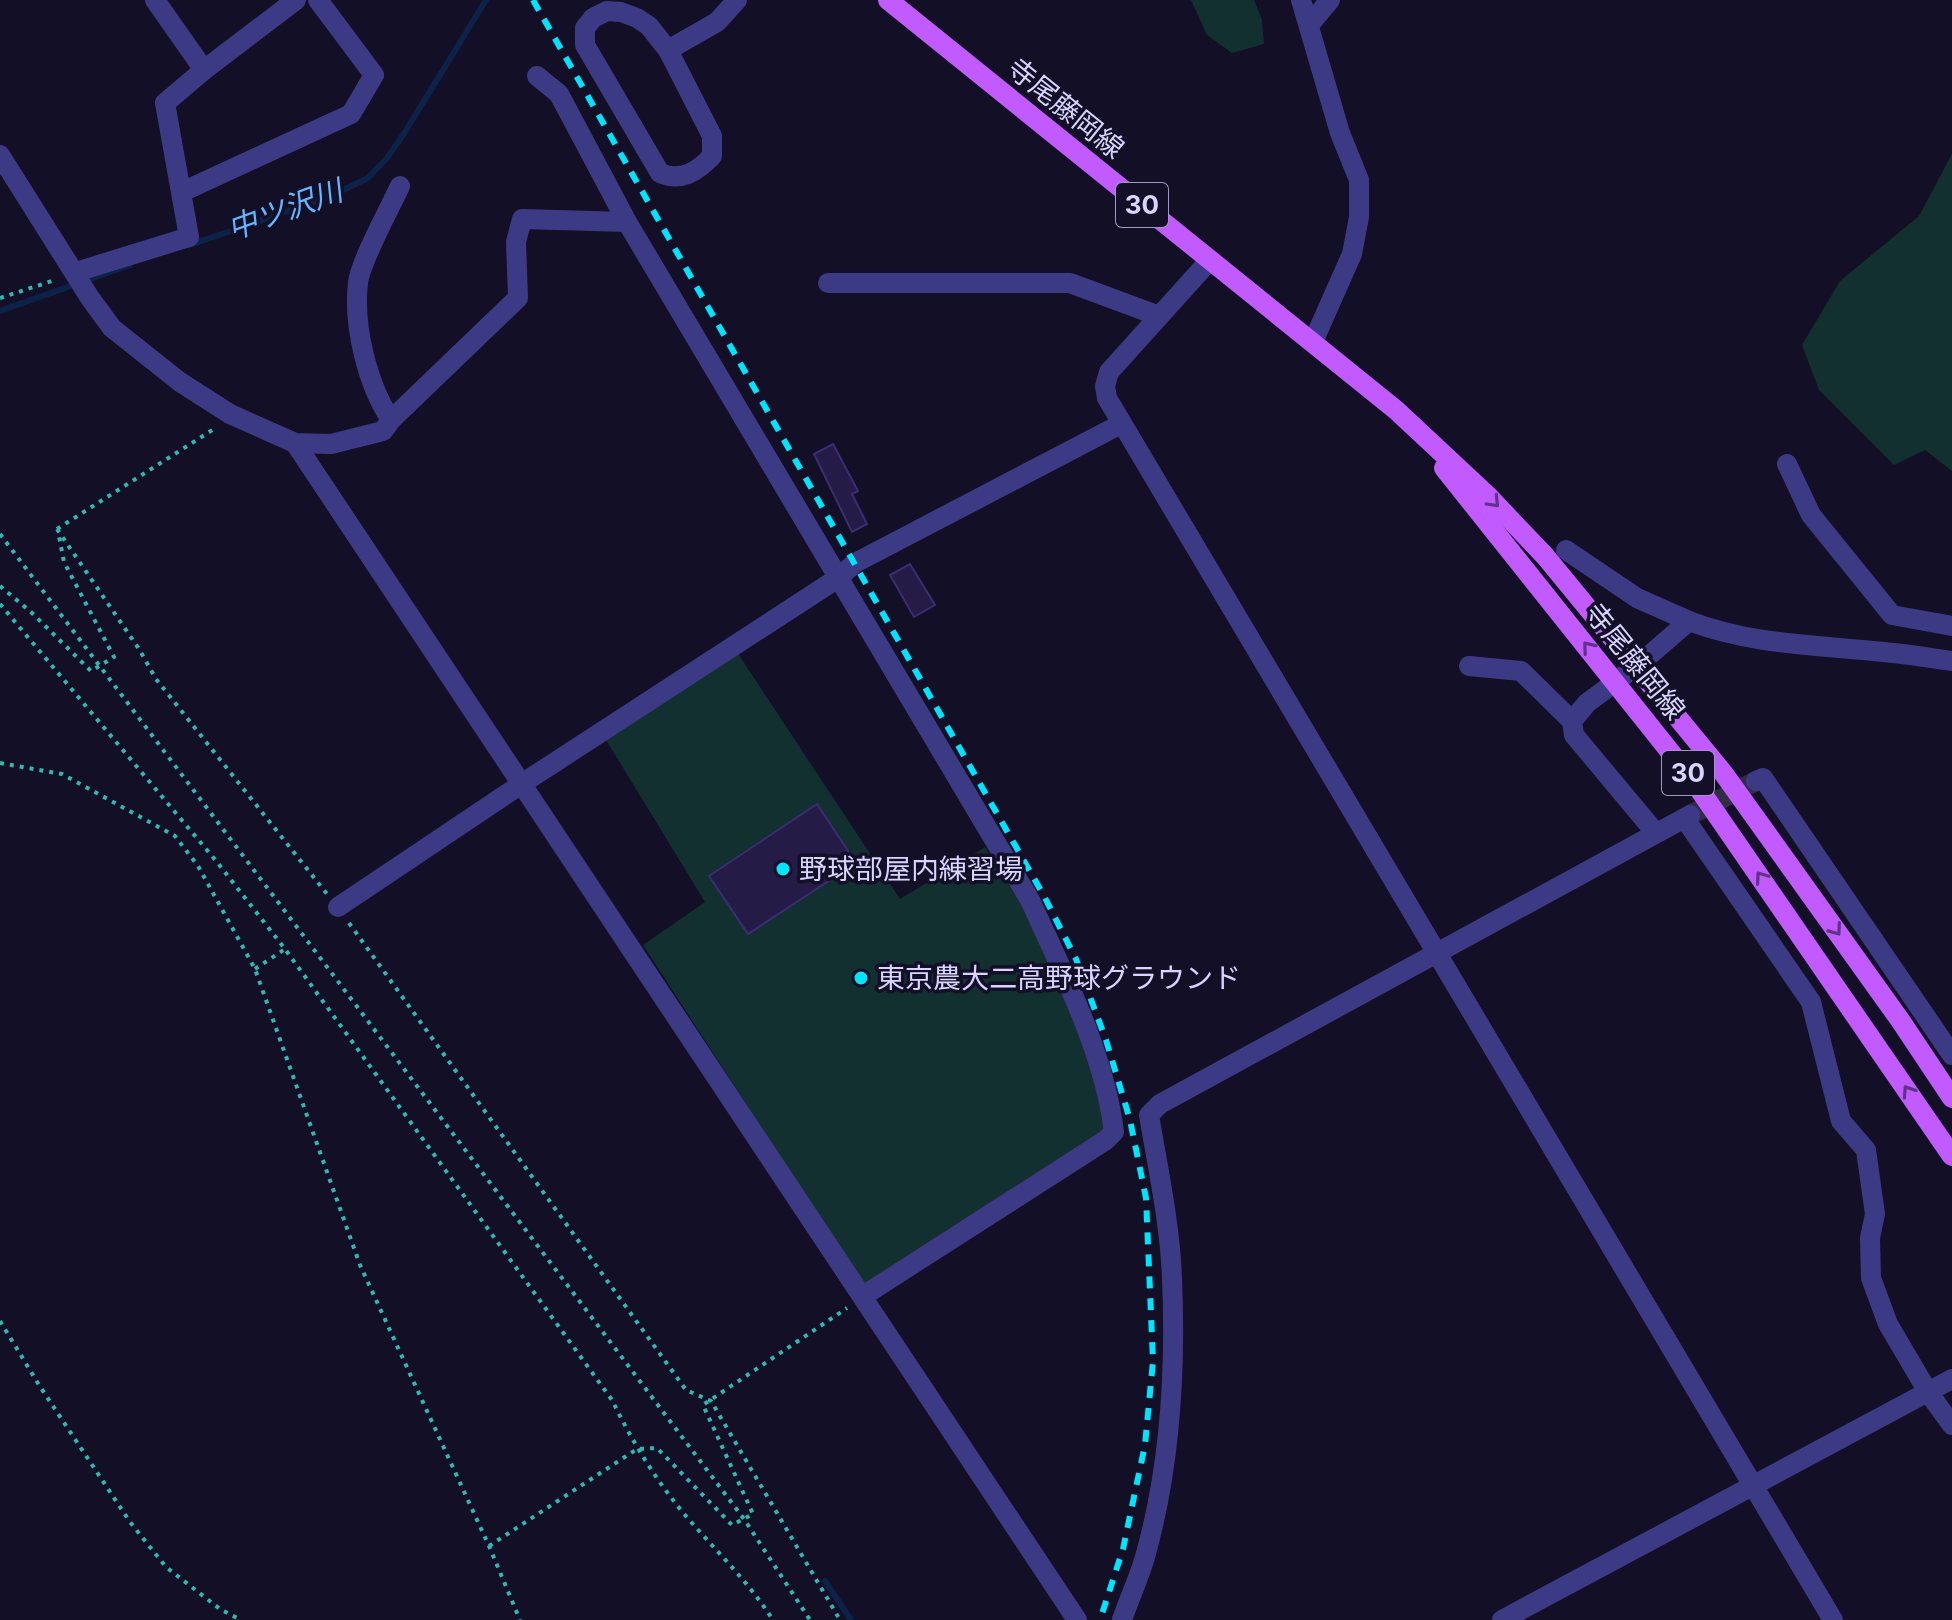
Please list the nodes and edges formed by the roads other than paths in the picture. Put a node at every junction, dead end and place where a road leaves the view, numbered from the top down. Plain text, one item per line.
1 (155, 0) edge
2 (296, 0) edge
3 (318, 0) edge
4 (737, 0) edge
5 (888, 0) edge
6 (1301, 0) edge
7 (1330, 0) edge
8 (1309, 25) junction
9 (668, 50) junction
10 (204, 70) junction
11 (537, 76) dead end
12 (0, 155) edge
13 (400, 186) dead end
14 (182, 192) junction
15 (627, 222) junction
16 (1210, 260) junction
17 (76, 272) junction
18 (828, 283) dead end
19 (1159, 316) junction
20 (1313, 342) junction
21 (1396, 410) junction
22 (391, 420) junction
23 (1121, 424) junction
24 (295, 443) junction
25 (1787, 464) dead end
26 (1566, 550) dead end
27 (838, 578) junction
28 (1689, 621) junction
29 (1952, 626) edge
30 (1952, 661) edge
31 (1469, 666) dead end
32 (1637, 666) junction
33 (1617, 682) junction
34 (1572, 721) junction
35 (1756, 781) dead end
36 (523, 783) junction
37 (1655, 832) junction
38 (338, 907) road end
39 (1435, 953) junction
40 (1952, 1055) edge
41 (1952, 1098) edge
42 (1952, 1156) edge
43 (863, 1296) junction
44 (1952, 1379) edge
45 (1928, 1392) junction
46 (1952, 1425) edge
47 (1754, 1484) junction
48 (1077, 1620) edge
49 (1122, 1620) edge
50 (1502, 1620) edge
51 (1833, 1620) edge

1 - 10 street
2 - 10 street
3 - 14 street
4 - 9 street
5 - 16 main road, 寺尾藤岡線 / 30
6 - 8 street
7 - 8 street
8 - 20 street
9 - 9 street
10 - 14 street
11 - 15 street
12 - 17 street
13 - 22 street
14 - 17 street
15 - 22 street
15 - 27 street
16 - 19 street
16 - 20 main road, 寺尾藤岡線 / 30
17 - 24 street
18 - 19 street
19 - 23 street
20 - 21 main road, 寺尾藤岡線 / 30
21 -> 32 main road, 寺尾藤岡線 / 30
33 -> 21 main road, 寺尾藤岡線 / 30
22 - 24 street
23 - 27 street
23 - 39 street
24 - 36 street
25 - 29 street
26 - 28 street
27 - 36 street
27 - 43 street
28 - 30 street
28 - 32 street
31 - 34 street
32 - 33 street
32 -> 41 main road, 寺尾藤岡線 / 30
33 - 34 street
42 -> 33 main road, 寺尾藤岡線 / 30
34 - 37 street
35 - 40 street
36 - 38 street
36 - 43 street
37 - 39 street
37 - 45 street
39 - 47 street
39 - 49 street
43 - 48 street
44 - 45 street
45 - 46 street
45 - 47 street
47 - 50 street
47 - 51 street

